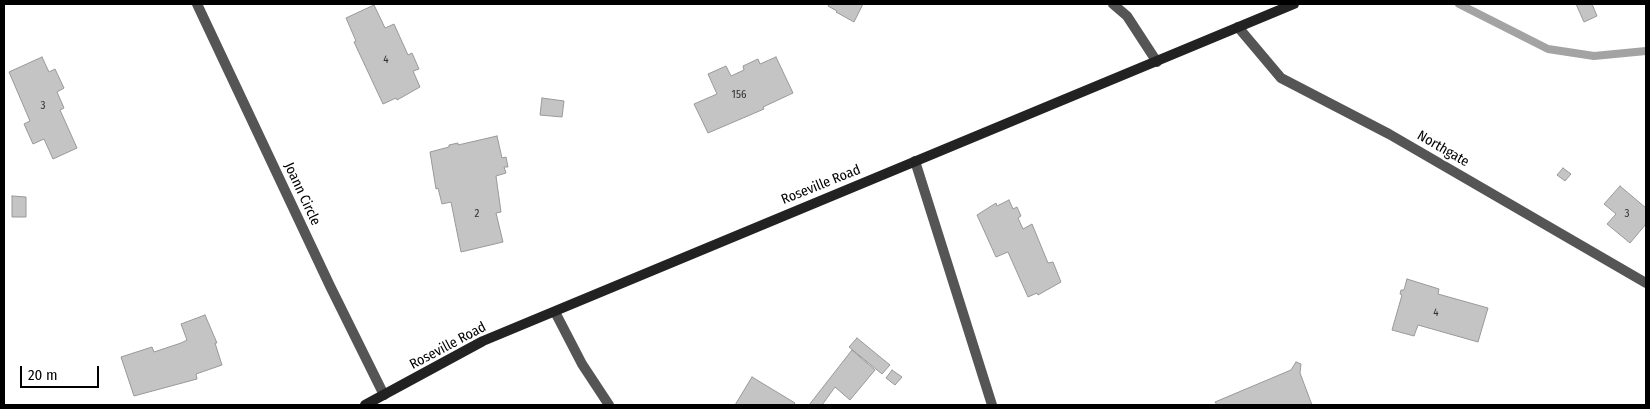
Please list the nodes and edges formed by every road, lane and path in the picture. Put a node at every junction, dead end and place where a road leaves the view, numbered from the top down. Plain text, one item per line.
1 (197, 4) edge
2 (1113, 4) edge
3 (1294, 4) edge
4 (1238, 27) junction
5 (1158, 62) junction
6 (916, 161) junction
7 (1646, 283) edge
8 (555, 312) junction
9 (384, 395) junction
10 (365, 405) edge
11 (609, 405) edge
12 (992, 405) edge

1 - 9 street, Joann Circle
2 - 5 street
3 - 4 street, Roseville Road
4 - 5 street, Roseville Road
4 - 7 street, Northgate
5 - 6 street, Roseville Road
6 - 8 street, Roseville Road
6 - 12 street
8 - 9 street, Roseville Road
8 - 11 street
9 - 10 street, Roseville Road

